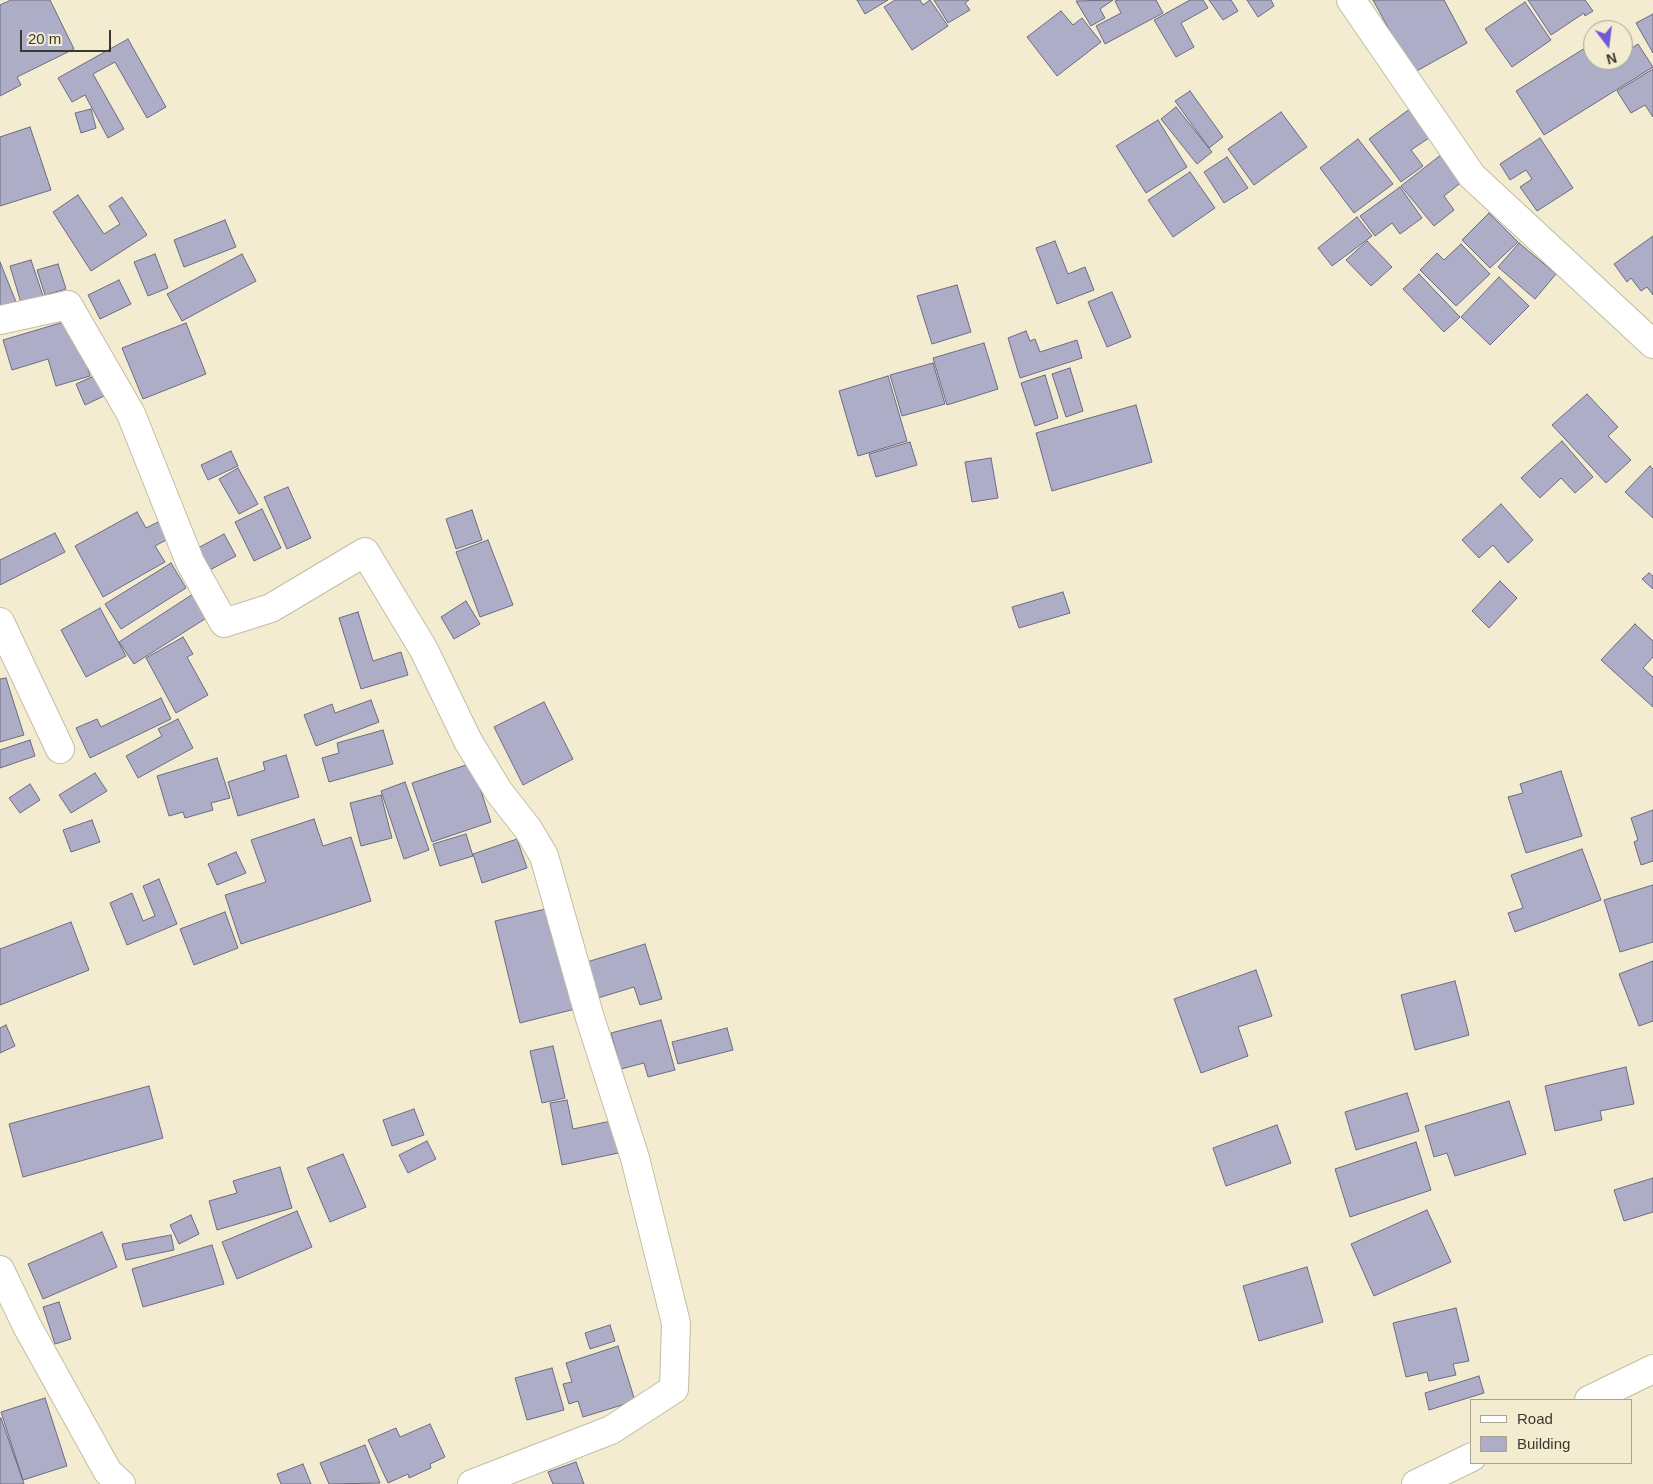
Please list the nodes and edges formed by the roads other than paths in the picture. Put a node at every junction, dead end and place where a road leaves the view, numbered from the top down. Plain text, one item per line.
1 (1351, 0) edge
2 (0, 320) edge
3 (1653, 344) edge
4 (0, 622) edge
5 (60, 749) dead end
6 (0, 1270) edge
7 (1653, 1369) edge
8 (1591, 1399) edge
9 (1470, 1458) edge
10 (121, 1484) edge
11 (472, 1484) edge
12 (1416, 1484) edge

1 - 3 street
2 - 11 street
4 - 5 street
6 - 10 street
7 - 8 street
9 - 12 street

